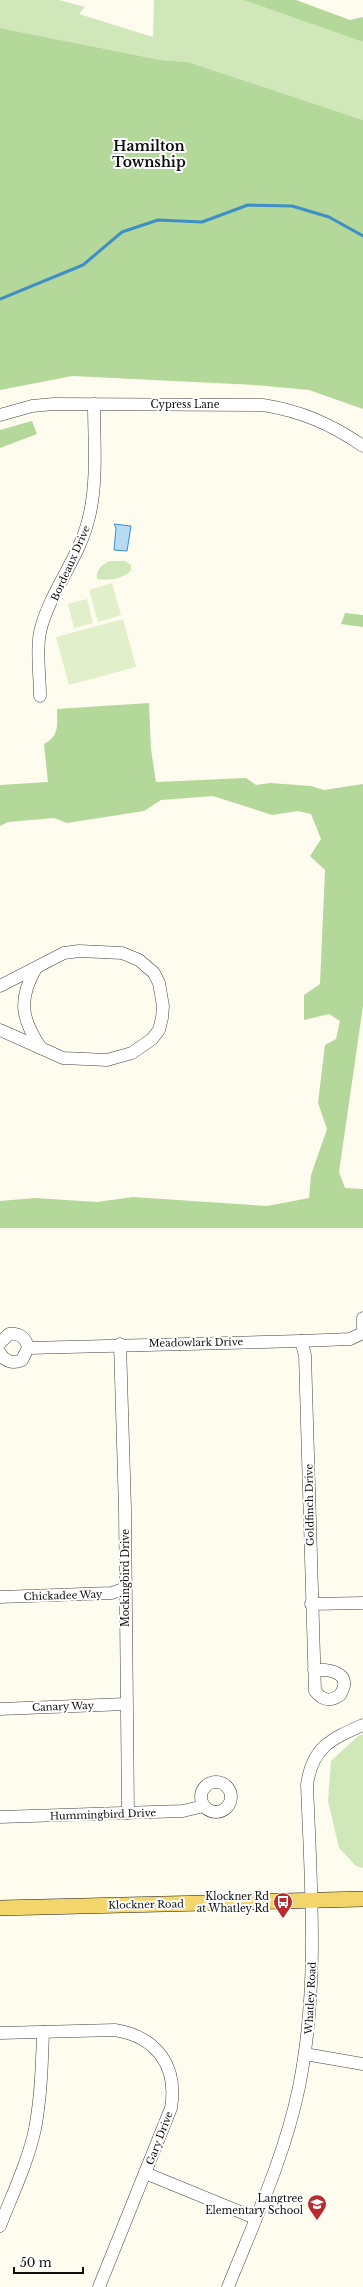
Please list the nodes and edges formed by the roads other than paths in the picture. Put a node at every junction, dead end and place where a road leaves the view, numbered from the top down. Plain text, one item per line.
1 (94, 404) junction
2 (0, 415) edge
3 (363, 446) edge
4 (40, 696) dead end
5 (36, 968) junction
6 (0, 986) edge
7 (0, 1030) edge
8 (40, 1048) junction
9 (363, 1318) edge
10 (363, 1328) edge
11 (363, 1333) edge
12 (301, 1341) junction
13 (0, 1343) edge
14 (120, 1344) junction
15 (28, 1348) junction
16 (0, 1353) edge
17 (125, 1588) junction
18 (0, 1597) edge
19 (363, 1603) edge
20 (311, 1604) junction
21 (314, 1670) dead end
22 (126, 1704) junction
23 (0, 1709) edge
24 (363, 1725) edge
25 (204, 1806) dead end
26 (128, 1813) junction
27 (0, 1817) edge
28 (363, 1899) edge
29 (311, 1900) junction
30 (0, 1908) edge
31 (43, 2032) junction
32 (0, 2033) edge
33 (305, 2054) junction
34 (363, 2064) edge
35 (145, 2173) junction
36 (255, 2218) junction
37 (0, 2226) edge
38 (99, 2287) edge
39 (228, 2287) edge

1 - 2 street, Cypress Lane
1 - 3 street, Cypress Lane
1 - 4 street, Bordeaux Drive
5 - 6 street
5 - 8 street
5 - 8 street
7 - 8 street
9 - 10 street
11 - 12 street, Meadowlark Drive
12 - 14 street, Meadowlark Drive
12 - 20 street, Goldfinch Drive
13 - 15 street
14 - 15 street, Meadowlark Drive
14 - 17 street, Mockingbird Drive
15 - 16 street
17 - 18 street, Chickadee Way
17 - 22 street, Mockingbird Drive
19 - 20 street
20 - 21 street, Goldfinch Drive
22 - 23 street, Canary Way
22 - 26 street, Mockingbird Drive
24 - 29 street, Whatley Road
25 - 26 street, Hummingbird Drive
26 - 27 street, Hummingbird Drive
28 - 29 main road, Klockner Road
29 - 30 main road, Klockner Road
29 - 33 street, Whatley Road
31 - 32 street, Gary Drive
31 - 35 street, Gary Drive
31 - 37 street
33 - 34 street
33 - 36 street, Whatley Road
35 - 36 street
35 - 38 street, Gary Drive
36 - 39 street, Whatley Road

